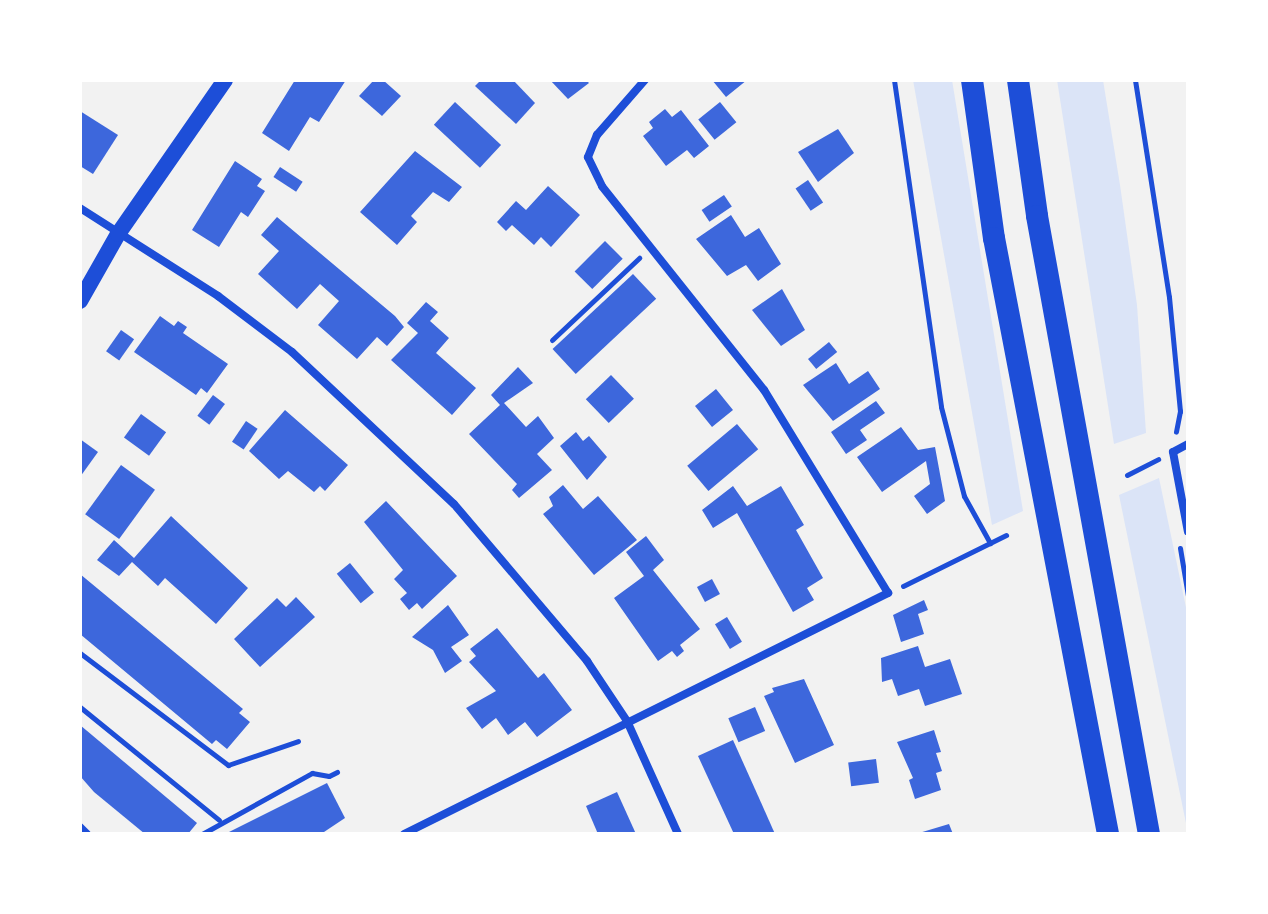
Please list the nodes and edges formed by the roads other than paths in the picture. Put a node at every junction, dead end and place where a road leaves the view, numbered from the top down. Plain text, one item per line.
1 (225, 80) edge
2 (645, 80) edge
3 (972, 80) edge
4 (1018, 80) edge
5 (80, 208) edge
6 (118, 234) junction
7 (80, 301) edge
8 (1188, 444) edge
9 (1188, 532) edge
10 (627, 721) junction
11 (80, 827) edge
12 (87, 834) edge
13 (404, 834) edge
14 (678, 834) edge
15 (1108, 834) edge
16 (1149, 834) edge

1 - 6 main road
2 - 10 street
3 - 15 highway
4 - 16 highway
5 - 6 street
6 - 7 main road
6 - 10 street
8 - 9 street
10 - 13 street
10 - 14 street
11 - 12 street

